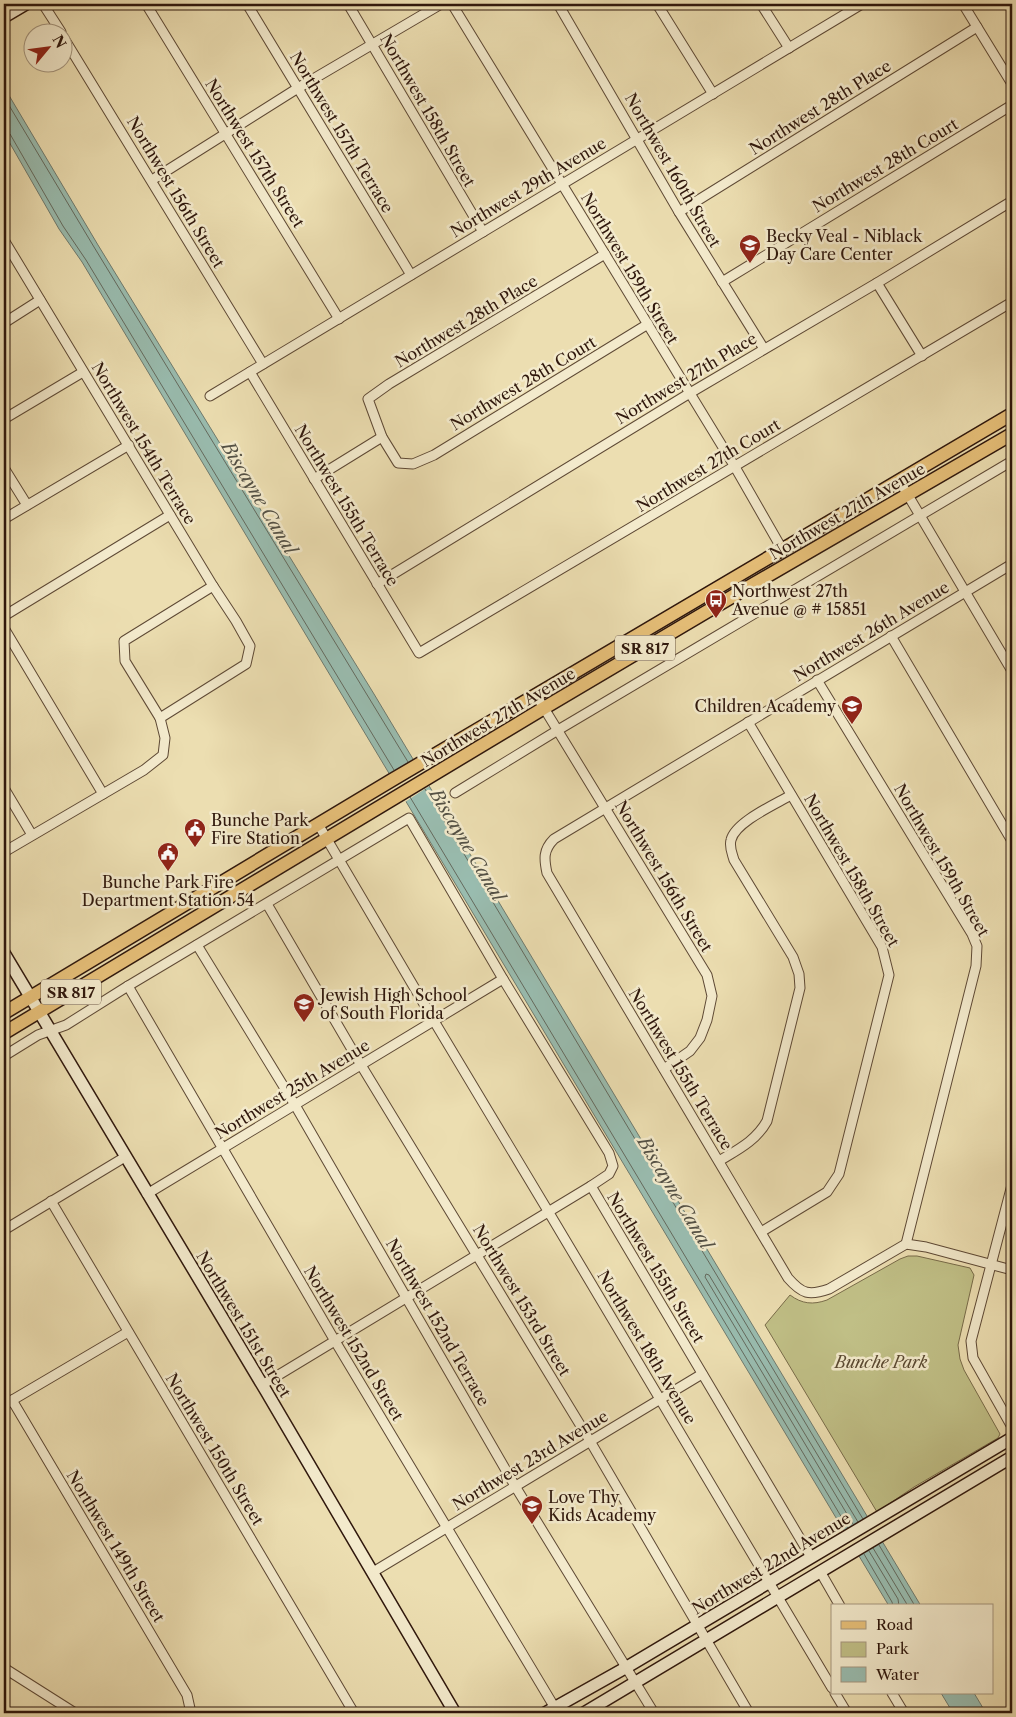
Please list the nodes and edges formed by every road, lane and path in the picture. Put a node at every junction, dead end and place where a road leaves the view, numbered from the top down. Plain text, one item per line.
1 (26, 4) edge
2 (43, 4) edge
3 (146, 4) edge
4 (247, 4) edge
5 (348, 4) edge
6 (440, 4) edge
7 (452, 4) edge
8 (558, 4) edge
9 (657, 4) edge
10 (761, 4) edge
11 (860, 4) edge
12 (963, 4) edge
13 (4, 17) edge
14 (54, 22) edge
15 (977, 27) junction
16 (372, 44) junction
17 (788, 48) junction
18 (72, 50) edge
19 (1012, 84) edge
20 (298, 88) junction
21 (713, 94) junction
22 (1012, 105) edge
23 (225, 134) junction
24 (637, 139) junction
25 (152, 180) junction
26 (562, 184) junction
27 (1012, 201) edge
28 (679, 212) junction
29 (483, 232) junction
30 (4, 240) edge
31 (605, 254) junction
32 (411, 275) junction
33 (722, 282) junction
34 (877, 283) junction
35 (40, 300) junction
36 (1012, 302) edge
37 (339, 319) junction
38 (4, 323) edge
39 (648, 324) junction
40 (764, 349) junction
41 (922, 356) junction
42 (263, 364) junction
43 (83, 372) junction
44 (250, 372) junction
45 (690, 394) junction
46 (210, 396) dead end
47 (1012, 414) edge
48 (4, 420) edge
49 (1012, 434) edge
50 (382, 437) junction
51 (128, 445) junction
52 (1012, 461) edge
53 (735, 467) junction
54 (4, 468) edge
55 (314, 479) junction
56 (899, 480) junction
57 (908, 495) junction
58 (27, 505) junction
59 (170, 515) junction
60 (920, 516) junction
61 (4, 519) edge
62 (782, 549) junction
63 (1012, 564) edge
64 (377, 584) junction
65 (213, 586) junction
66 (965, 592) junction
67 (719, 604) junction
68 (4, 616) edge
69 (4, 628) edge
70 (891, 636) junction
71 (419, 653) joint
72 (1012, 671) edge
73 (817, 680) junction
74 (536, 695) junction
75 (544, 708) junction
76 (160, 718) junction
77 (748, 722) junction
78 (558, 730) junction
79 (4, 788) edge
80 (455, 793) dead end
81 (103, 794) junction
82 (791, 795) junction
83 (605, 808) junction
84 (318, 824) junction
85 (32, 835) junction
86 (326, 838) junction
87 (1012, 841) edge
88 (4, 852) edge
89 (545, 852) joint
90 (339, 861) junction
91 (202, 894) junction
92 (267, 904) junction
93 (210, 908) junction
94 (197, 945) junction
95 (4, 953) edge
96 (503, 979) junction
97 (128, 986) junction
98 (30, 997) junction
99 (39, 1012) junction
100 (4, 1013) edge
101 (434, 1021) junction
102 (50, 1031) junction
103 (4, 1033) edge
104 (4, 1056) edge
105 (361, 1065) junction
106 (664, 1069) junction
107 (295, 1105) junction
108 (222, 1149) junction
109 (125, 1157) junction
110 (718, 1161) junction
111 (1012, 1185) edge
112 (591, 1186) junction
113 (147, 1194) junction
114 (51, 1201) junction
115 (548, 1211) junction
116 (4, 1230) edge
117 (761, 1232) junction
118 (906, 1244) junction
119 (477, 1255) junction
120 (992, 1265) junction
121 (1012, 1270) edge
122 (406, 1297) junction
123 (128, 1332) junction
124 (335, 1341) junction
125 (702, 1374) junction
126 (262, 1385) junction
127 (660, 1399) junction
128 (8, 1403) edge
129 (1012, 1427) edge
130 (1012, 1438) edge
131 (590, 1441) junction
132 (1012, 1457) edge
133 (515, 1486) junction
134 (447, 1527) junction
135 (811, 1557) junction
136 (373, 1572) junction
137 (821, 1573) junction
138 (770, 1583) junction
139 (779, 1598) junction
140 (839, 1604) edge
141 (697, 1626) junction
142 (707, 1641) junction
143 (627, 1667) junction
144 (4, 1668) edge
145 (636, 1683) junction
146 (831, 1686) edge
147 (836, 1694) edge
148 (893, 1694) edge
149 (191, 1711) edge
150 (553, 1712) edge
151 (76, 1713) edge
152 (354, 1713) edge
153 (455, 1713) edge
154 (584, 1713) edge
155 (654, 1713) edge
156 (750, 1713) edge
157 (847, 1713) edge
158 (904, 1713) edge

1 - 13 main road
2 - 14 street, Northwest 156th Street
3 - 23 street, Northwest 157th Street
4 - 20 street, Northwest 157th Terrace
5 - 16 street, Northwest 158th Street
6 - 16 street
7 - 26 street, Northwest 159th Street
8 - 24 street, Northwest 160th Street
9 - 21 street
10 - 17 street
11 - 17 street, Northwest 29th Avenue
12 - 15 street
15 - 19 street
15 - 28 street, Northwest 28th Place
16 - 20 street
16 - 29 street, Northwest 158th Street
17 - 21 street, Northwest 29th Avenue
18 - 25 street, Northwest 156th Street
20 - 23 street
20 - 32 street, Northwest 157th Terrace
21 - 24 street, Northwest 29th Avenue
22 - 33 street, Northwest 28th Court
23 - 25 street
23 - 37 street, Northwest 157th Street
24 - 26 street, Northwest 29th Avenue
24 - 28 street, Northwest 160th Street
25 - 42 street, Northwest 156th Street
26 - 29 street, Northwest 29th Avenue
26 - 31 street, Northwest 159th Street
27 - 34 street, Northwest 27th Place
28 - 33 street, Northwest 160th Street
29 - 32 street, Northwest 29th Avenue
30 - 35 street, Northwest 154th Terrace
31 - 39 street, Northwest 159th Street
31 - 50 street, Northwest 28th Place
32 - 37 street, Northwest 29th Avenue
33 - 40 street, Northwest 160th Street
34 - 40 street, Northwest 27th Place
34 - 41 street
35 - 38 street
35 - 43 street, Northwest 154th Terrace
36 - 41 street, Northwest 27th Court
37 - 42 street, Northwest 29th Avenue
39 - 45 street, Northwest 159th Street
39 - 50 street, Northwest 28th Court
40 - 45 street, Northwest 27th Place
41 - 53 street, Northwest 27th Court
42 - 44 street, Northwest 29th Avenue
43 - 48 street
43 - 51 street, Northwest 154th Terrace
44 - 46 street, Northwest 29th Avenue
44 - 55 street, Northwest 155th Terrace
45 - 53 street, Northwest 159th Street
45 - 64 street, Northwest 27th Place
47 - 56 main road, Northwest 27th Avenue / SR 817
49 - 57 main road, Northwest 27th Avenue / SR 817
50 - 55 street
51 - 58 street
51 - 59 street, Northwest 154th Terrace
52 - 60 street
53 - 62 street, Northwest 159th Street
53 - 71 street, Northwest 27th Court
54 - 58 street
55 - 64 street, Northwest 155th Terrace
56 - 57 street
56 - 62 main road, Northwest 27th Avenue / SR 817
57 - 60 street
57 - 67 main road, Northwest 27th Avenue / SR 817
58 - 61 street
59 - 65 street, Northwest 154th Terrace
59 - 68 street
60 - 66 street
60 - 78 street
62 - 67 main road
62 - 74 main road, Northwest 27th Avenue / SR 817
63 - 66 street, Northwest 26th Avenue
64 - 71 street, Northwest 155th Terrace
65 - 76 street, Northwest 154th Terrace
65 - 76 street
66 - 70 street, Northwest 26th Avenue
66 - 72 street
67 - 75 main road, Northwest 27th Avenue / SR 817
69 - 81 street
70 - 73 street, Northwest 26th Avenue
70 - 87 street
73 - 77 street, Northwest 26th Avenue
73 - 118 street, Northwest 159th Street
74 - 75 street, Northwest 156th Street
74 - 84 main road, Northwest 27th Avenue / SR 817
75 - 78 street, Northwest 156th Street
75 - 86 main road, Northwest 27th Avenue / SR 817
76 - 81 street
77 - 82 street, Northwest 158th Street
77 - 83 street, Northwest 26th Avenue
78 - 80 street
78 - 83 street, Northwest 156th Street
79 - 85 street
81 - 85 street
82 - 110 street
82 - 117 street, Northwest 158th Street
83 - 89 street, Northwest 26th Avenue
83 - 106 street, Northwest 156th Street
84 - 86 street, Northwest 18th Avenue
84 - 91 main road, Northwest 27th Avenue / SR 817
85 - 88 street
86 - 90 street, Northwest 18th Avenue
86 - 93 main road, Northwest 27th Avenue / SR 817
89 - 106 street, Northwest 155th Terrace
90 - 92 street
90 - 96 street, Northwest 155th Street
90 - 101 street, Northwest 18th Avenue
91 - 93 main road
91 - 98 main road, Northwest 27th Avenue / SR 817
92 - 94 street
92 - 105 street, Northwest 153rd Street
93 - 99 main road, Northwest 27th Avenue / SR 817
94 - 97 street
94 - 107 street, Northwest 152nd Terrace
95 - 98 main road, Northwest 151st Street
96 - 101 street, Northwest 25th Avenue
96 - 112 street, Northwest 155th Street
97 - 102 street
97 - 108 street, Northwest 152nd Street
98 - 99 main road, Northwest 151st Street
98 - 100 main road, Northwest 27th Avenue / SR 817
99 - 102 main road, Northwest 151st Street
99 - 103 main road, Northwest 27th Avenue / SR 817
101 - 105 street, Northwest 25th Avenue
101 - 115 street, Northwest 18th Avenue
102 - 104 street
102 - 109 main road, Northwest 151st Street
105 - 107 street, Northwest 25th Avenue
105 - 119 street, Northwest 153rd Street
106 - 110 street, Northwest 155th Terrace
107 - 108 street, Northwest 25th Avenue
107 - 122 street, Northwest 152nd Terrace
108 - 113 street, Northwest 25th Avenue
108 - 124 street, Northwest 152nd Street
109 - 113 main road, Northwest 151st Street
109 - 114 street
110 - 117 street, Northwest 155th Terrace
111 - 120 street
112 - 115 street
112 - 125 street, Northwest 155th Street
113 - 126 main road, Northwest 151st Street
114 - 116 street
114 - 123 street, Northwest 150th Street
115 - 119 street
115 - 127 street, Northwest 18th Avenue
117 - 118 street, Northwest 155th Terrace
118 - 120 street
119 - 122 street
119 - 131 street, Northwest 153rd Street
120 - 121 street
120 - 129 street
122 - 124 street
122 - 133 street, Northwest 152nd Terrace
123 - 128 street
123 - 152 street, Northwest 150th Street
124 - 126 street
124 - 134 street, Northwest 152nd Street
125 - 127 street, Northwest 23rd Avenue
125 - 135 street, Northwest 155th Street
126 - 136 main road, Northwest 151st Street
127 - 131 street, Northwest 23rd Avenue
127 - 138 street, Northwest 18th Avenue
128 - 149 street, Northwest 149th Street
130 - 135 main road, Northwest 22nd Avenue
131 - 133 street, Northwest 23rd Avenue
131 - 141 street, Northwest 153rd Street
132 - 137 main road, Northwest 22nd Avenue
133 - 134 street, Northwest 23rd Avenue
133 - 143 street, Northwest 152nd Terrace
134 - 136 street, Northwest 23rd Avenue
134 - 150 street, Northwest 152nd Street
135 - 138 main road, Northwest 22nd Avenue
136 - 153 main road, Northwest 151st Street
137 - 139 main road, Northwest 22nd Avenue
137 - 140 street
138 - 139 street, Northwest 18th Avenue
138 - 141 main road, Northwest 22nd Avenue
139 - 142 main road, Northwest 22nd Avenue
139 - 146 street, Northwest 18th Avenue
141 - 142 street, Northwest 153rd Street
141 - 143 main road, Northwest 22nd Avenue
142 - 145 main road, Northwest 22nd Avenue
142 - 156 street, Northwest 153rd Street
143 - 145 street, Northwest 152nd Terrace
143 - 150 main road, Northwest 22nd Avenue
144 - 151 street
145 - 154 main road, Northwest 22nd Avenue
145 - 155 street, Northwest 152nd Terrace
147 - 157 street
148 - 158 street

